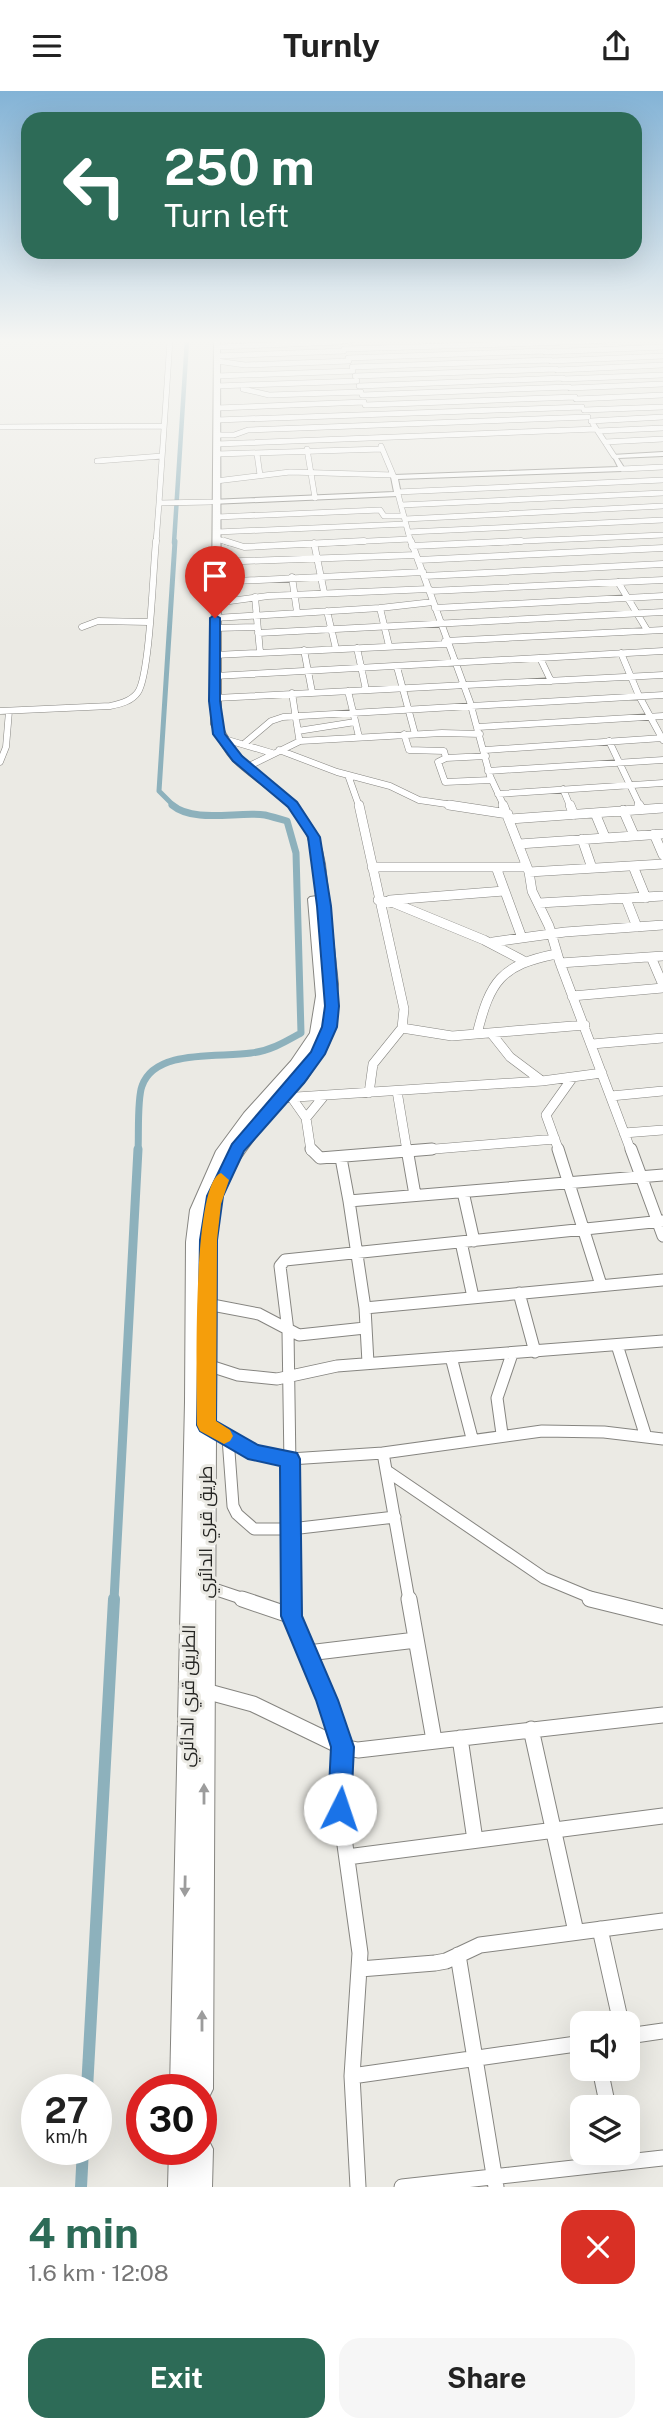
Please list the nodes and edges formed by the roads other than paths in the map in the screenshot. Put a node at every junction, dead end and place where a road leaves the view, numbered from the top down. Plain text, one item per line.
1 (163, 438) edge
2 (225, 438) edge
3 (303, 438) edge
4 (377, 438) junction
5 (382, 438) edge
6 (602, 438) edge
7 (217, 439) junction
8 (662, 439) edge
9 (326, 440) joint
10 (304, 441) junction
11 (276, 442) junction
12 (605, 442) junction
13 (382, 449) junction
14 (308, 452) junction
15 (278, 453) junction
16 (292, 453) junction
17 (217, 454) junction
18 (257, 454) junction
19 (663, 454) edge
20 (162, 456) junction
21 (614, 456) junction
22 (97, 461) dead end
23 (663, 467) edge
24 (622, 469) junction
25 (296, 472) junction
26 (311, 472) junction
27 (537, 472) junction
28 (282, 473) junction
29 (470, 474) junction
30 (260, 475) junction
31 (393, 476) junction
32 (663, 480) edge
33 (216, 481) junction
34 (630, 481) junction
35 (564, 485) junction
36 (547, 486) junction
37 (529, 487) junction
38 (494, 488) junction
39 (460, 489) junction
40 (477, 489) junction
41 (397, 493) junction
42 (663, 493) edge
43 (639, 494) junction
44 (347, 496) junction
45 (571, 497) junction
46 (315, 498) junction
47 (303, 499) junction
48 (522, 499) junction
49 (534, 499) junction
50 (499, 500) junction
51 (465, 502) junction
52 (159, 503) junction
53 (401, 505) junction
54 (663, 506) edge
55 (648, 507) junction
56 (577, 510) junction
57 (351, 511) junction
58 (321, 512) junction
59 (543, 512) junction
60 (307, 513) junction
61 (528, 513) junction
62 (276, 514) junction
63 (505, 514) junction
64 (216, 515) junction
65 (471, 515) junction
66 (660, 520) edge
67 (584, 524) junction
68 (550, 525) junction
69 (566, 525) junction
70 (325, 527) junction
71 (510, 527) junction
72 (495, 528) junction
73 (279, 529) junction
74 (407, 529) junction
75 (479, 529) junction
76 (663, 532) edge
77 (593, 537) junction
78 (574, 538) junction
79 (534, 540) junction
80 (359, 541) junction
81 (501, 542) junction
82 (314, 543) junction
83 (328, 543) junction
84 (481, 543) junction
85 (267, 545) junction
86 (282, 545) junction
87 (238, 546) junction
88 (663, 548) edge
89 (627, 551) junction
90 (603, 552) junction
91 (565, 554) junction
92 (527, 555) junction
93 (542, 555) junction
94 (364, 557) junction
95 (488, 557) junction
96 (417, 558) junction
97 (317, 559) junction
98 (216, 562) junction
99 (238, 562) junction
100 (270, 562) junction
101 (663, 564) edge
102 (636, 565) junction
103 (589, 567) junction
104 (572, 568) junction
105 (532, 570) junction
106 (515, 571) junction
107 (499, 572) junction
108 (369, 573) junction
109 (358, 574) junction
110 (424, 574) junction
111 (321, 576) junction
112 (292, 577) junction
113 (272, 578) junction
114 (663, 580) edge
115 (216, 582) junction
116 (618, 582) junction
117 (597, 583) junction
118 (509, 587) junction
119 (522, 587) junction
120 (393, 590) junction
121 (430, 590) junction
122 (362, 591) junction
123 (343, 592) junction
124 (312, 593) junction
125 (324, 593) junction
126 (294, 594) junction
127 (663, 596) edge
128 (255, 597) junction
129 (629, 598) junction
130 (565, 601) junction
131 (513, 603) junction
132 (434, 605) junction
133 (397, 606) junction
134 (380, 608) junction
135 (346, 610) junction
136 (327, 611) junction
137 (297, 612) junction
138 (316, 612) junction
139 (663, 612) edge
140 (638, 613) junction
141 (257, 614) junction
142 (602, 616) junction
143 (215, 617) junction
144 (574, 617) junction
145 (558, 618) junction
146 (517, 620) junction
147 (148, 622) junction
148 (439, 625) junction
149 (82, 627) dead end
150 (384, 627) junction
151 (258, 630) junction
152 (647, 630) junction
153 (663, 630) edge
154 (332, 631) junction
155 (627, 631) junction
156 (311, 632) junction
157 (610, 632) junction
158 (284, 633) junction
159 (566, 635) junction
160 (545, 636) junction
161 (523, 637) junction
162 (446, 642) junction
163 (389, 646) junction
164 (357, 648) junction
165 (336, 649) junction
166 (304, 650) junction
167 (314, 650) junction
168 (286, 651) junction
169 (663, 651) edge
170 (260, 652) junction
171 (636, 652) junction
172 (621, 653) junction
173 (215, 655) junction
174 (554, 657) junction
175 (540, 658) junction
176 (456, 663) junction
177 (397, 667) junction
178 (362, 669) junction
179 (308, 672) junction
180 (663, 675) edge
181 (215, 676) junction
182 (631, 676) junction
183 (581, 680) junction
184 (551, 681) junction
185 (519, 683) junction
186 (464, 685) junction
187 (403, 688) junction
188 (366, 690) junction
189 (348, 691) junction
190 (312, 692) junction
191 (292, 693) junction
192 (663, 695) edge
193 (639, 696) junction
194 (215, 698) junction
195 (590, 699) junction
196 (574, 700) junction
197 (547, 701) junction
198 (528, 702) junction
199 (471, 706) junction
200 (409, 710) junction
201 (4, 711) edge
202 (353, 713) junction
203 (296, 716) junction
204 (650, 716) junction
205 (663, 716) edge
206 (582, 719) junction
207 (568, 720) junction
208 (555, 721) junction
209 (355, 722) junction
210 (298, 731) junction
211 (479, 731) junction
212 (404, 734) junction
213 (415, 734) junction
214 (359, 737) junction
215 (221, 738) junction
216 (663, 738) edge
217 (300, 741) junction
218 (609, 741) junction
219 (576, 742) junction
220 (245, 743) junction
221 (543, 744) junction
222 (276, 752) junction
223 (485, 753) junction
224 (446, 758) junction
225 (663, 760) edge
226 (0, 762) edge
227 (619, 762) junction
228 (554, 766) junction
229 (247, 767) junction
230 (488, 771) junction
231 (348, 775) junction
232 (491, 780) junction
233 (663, 783) edge
234 (629, 785) junction
235 (563, 789) junction
236 (498, 794) junction
237 (663, 808) edge
238 (641, 809) junction
239 (623, 810) junction
240 (595, 813) junction
241 (575, 815) junction
242 (509, 817) junction
243 (659, 834) edge
244 (634, 835) junction
245 (605, 837) junction
246 (582, 839) junction
247 (519, 843) junction
248 (663, 855) edge
249 (663, 864) edge
250 (633, 866) junction
251 (372, 867) junction
252 (496, 867) junction
253 (592, 868) junction
254 (528, 870) junction
255 (504, 891) junction
256 (663, 896) edge
257 (646, 898) junction
258 (626, 899) junction
259 (378, 900) junction
260 (390, 900) junction
261 (539, 903) junction
262 (663, 925) edge
263 (637, 927) junction
264 (552, 934) junction
265 (522, 938) junction
266 (493, 941) junction
267 (663, 956) edge
268 (651, 957) junction
269 (558, 959) junction
270 (522, 960) junction
271 (663, 986) edge
272 (572, 996) junction
273 (585, 1025) junction
274 (402, 1028) junction
275 (491, 1033) junction
276 (477, 1034) junction
277 (663, 1038) edge
278 (592, 1044) junction
279 (602, 1073) junction
280 (573, 1077) junction
281 (542, 1081) junction
282 (397, 1091) junction
283 (663, 1091) edge
284 (369, 1093) junction
285 (324, 1096) junction
286 (611, 1096) junction
287 (286, 1098) junction
288 (306, 1118) junction
289 (663, 1130) edge
290 (624, 1133) junction
291 (555, 1139) junction
292 (407, 1152) junction
293 (341, 1158) junction
294 (663, 1175) edge
295 (640, 1177) junction
296 (571, 1183) junction
297 (463, 1192) junction
298 (415, 1195) junction
299 (349, 1201) junction
300 (660, 1221) edge
301 (583, 1229) junction
302 (663, 1236) edge
303 (474, 1241) junction
304 (461, 1243) junction
305 (358, 1253) junction
306 (663, 1280) edge
307 (601, 1286) junction
308 (519, 1293) junction
309 (473, 1297) junction
310 (207, 1304) junction
311 (365, 1308) junction
312 (365, 1328) junction
313 (288, 1331) junction
314 (663, 1341) edge
315 (617, 1345) junction
316 (535, 1352) junction
317 (512, 1354) junction
318 (451, 1357) junction
319 (368, 1363) junction
320 (207, 1365) junction
321 (288, 1376) junction
322 (206, 1425) junction
323 (502, 1434) junction
324 (646, 1437) junction
325 (228, 1438) junction
326 (472, 1438) junction
327 (663, 1439) edge
328 (383, 1453) junction
329 (290, 1459) junction
330 (387, 1471) junction
331 (395, 1517) junction
332 (291, 1529) junction
333 (205, 1586) junction
334 (292, 1616) junction
335 (663, 1616) edge
336 (416, 1640) junction
337 (308, 1653) junction
338 (204, 1691) junction
339 (663, 1715) edge
340 (531, 1729) junction
341 (460, 1738) junction
342 (434, 1740) junction
343 (342, 1747) junction
344 (663, 1816) edge
345 (553, 1830) junction
346 (475, 1840) junction
347 (347, 1857) junction
348 (663, 1921) edge
349 (600, 1929) junction
350 (576, 1932) junction
351 (458, 1955) junction
352 (360, 1969) junction
353 (618, 2011) edge
354 (663, 2031) edge
355 (640, 2034) edge
356 (570, 2045) edge
357 (476, 2059) junction
358 (182, 2074) edge
359 (201, 2074) edge
360 (352, 2076) junction
361 (640, 2158) edge
362 (663, 2158) edge
363 (181, 2165) edge
364 (201, 2165) edge
365 (582, 2165) edge
366 (495, 2182) edge
367 (180, 2187) edge
368 (200, 2187) edge
369 (358, 2187) edge
370 (402, 2187) edge

1 - 20 street
2 - 7 street
3 - 10 street
4 - 5 street
4 - 9 street
4 - 13 street
6 - 12 street
7 - 11 street
7 - 17 highway
8 - 12 street
9 - 10 street
10 - 11 street
10 - 14 street
11 - 15 street
12 - 21 street
13 - 14 street
13 - 31 street
14 - 16 street
14 - 26 street
15 - 16 street
15 - 18 street
15 - 28 street
16 - 25 street
17 - 18 street
17 - 33 highway
18 - 30 street
19 - 21 main road
20 - 22 street
20 - 52 street
21 - 24 main road
23 - 24 street
24 - 27 main road
24 - 34 street
25 - 26 street
25 - 28 street
26 - 31 street
26 - 46 street
27 - 29 main road
27 - 36 street
28 - 30 street
29 - 31 main road
29 - 40 street
30 - 33 street
31 - 41 main road
32 - 34 street
33 - 64 highway
34 - 35 street
34 - 43 street
35 - 36 street
35 - 45 street
36 - 37 street
37 - 38 street
37 - 49 street
38 - 40 street
38 - 50 street
39 - 40 street
39 - 41 street
39 - 51 street
41 - 44 main road
41 - 53 street
42 - 43 street
43 - 45 street
43 - 55 street
44 - 46 main road
44 - 57 street
45 - 49 street
45 - 56 street
46 - 47 main road
47 - 60 street
47 - 64 main road
48 - 49 street
48 - 50 street
48 - 61 street
50 - 51 street
51 - 53 street
51 - 65 street
52 - 64 street
52 - 147 street
53 - 74 street
54 - 55 street
55 - 56 street
55 - 66 street
56 - 59 street
56 - 67 street
57 - 58 street
57 - 74 street
58 - 60 street
58 - 70 street
59 - 61 street
59 - 68 street
60 - 62 street
61 - 63 street
62 - 64 street
62 - 73 street
63 - 65 street
63 - 71 street
64 - 73 street
64 - 87 street
64 - 98 highway
64 -> 358 highway, الطريق قري الدائري
65 - 74 street
65 - 75 street
66 - 67 street
66 - 76 street
67 - 69 street
68 - 69 street
68 - 71 street
69 - 78 street
70 - 73 street
70 - 74 street
70 - 83 street
71 - 72 street
72 - 75 street
72 - 81 street
73 - 86 street
74 - 75 street
74 - 80 street
74 - 84 street
74 - 96 street
76 - 77 street
77 - 78 street
77 - 90 street
78 - 79 street
79 - 81 street
79 - 93 street
80 - 83 street
80 - 94 street
81 - 84 street
82 - 83 street
82 - 86 street
82 - 97 street
84 - 95 street
85 - 86 street
85 - 87 street
85 - 100 street
87 - 99 street
88 - 89 street
89 - 90 street
89 - 102 street
90 - 91 street
91 - 93 street
91 - 104 street
92 - 93 street
92 - 95 street
92 - 105 street
94 - 96 street
94 - 97 street
94 - 108 street
95 - 96 street
95 - 107 street
96 - 110 street
97 - 100 street
97 - 111 street
98 - 99 street
98 - 115 highway
99 - 100 street
100 - 113 street
101 - 102 street
102 - 103 street
103 - 104 street
103 - 117 street
104 - 105 street
105 - 106 street
106 - 107 street
106 - 119 street
107 - 110 street
108 - 109 street
108 - 110 street
109 - 111 street
109 - 122 street
110 - 121 street
111 - 112 street
111 - 125 street
112 - 113 street
112 - 126 street
113 - 115 street
114 - 116 street
115 - 143 highway
116 - 117 street
116 - 129 street
117 - 119 street
118 - 119 street
118 - 121 street
118 - 131 street
120 - 121 street
120 - 122 street
120 - 133 street
121 - 132 street
122 - 123 street
123 - 125 street
123 - 135 street
124 - 125 street
124 - 126 street
124 - 138 street
126 - 128 street
126 - 137 street
127 - 129 street
128 - 141 street
128 - 143 street
129 - 130 street
129 - 140 street
130 - 131 street
130 - 144 street
131 - 132 street
131 - 146 street
132 - 133 street
132 - 148 street
133 - 134 street
134 - 135 street
134 - 150 street
135 - 136 street
136 - 138 street
136 - 154 street
137 - 138 street
137 - 141 street
139 - 140 street
140 - 142 street
140 - 152 street
141 - 143 street
141 - 151 street
142 - 144 street
142 - 157 street
143 - 151 street
143 - 173 highway
144 - 145 street
145 - 146 street
145 - 159 street
146 - 148 street
146 - 161 street
147 - 149 street
147 - 201 street
148 - 150 street
148 - 162 street
150 - 154 street
150 - 163 street
151 - 158 street
151 - 170 street
152 - 153 street
152 - 155 street
154 - 156 street
154 - 165 street
155 - 157 street
155 - 171 street
156 - 158 street
156 - 167 street
157 - 159 street
158 - 168 street
159 - 160 street
160 - 161 street
160 - 174 street
161 - 162 street
162 - 163 street
162 - 176 street
163 - 164 street
164 - 165 street
164 - 178 street
165 - 167 street
166 - 167 street
166 - 168 street
166 - 179 street
168 - 170 street
169 - 171 street
170 - 173 street
171 - 172 street
172 - 174 street
172 - 182 street
173 - 181 highway
174 - 175 street
175 - 176 street
175 - 184 street
176 - 177 street
176 - 186 street
177 - 178 street
177 - 187 street
178 - 179 street
178 - 188 street
179 - 181 street
179 - 190 street
180 - 182 street
181 - 194 highway
182 - 183 street
182 - 193 street
183 - 184 street
183 - 195 street
184 - 185 street
185 - 186 street
185 - 198 street
186 - 187 street
186 - 199 street
187 - 188 street
187 - 200 street
188 - 189 street
189 - 190 street
189 - 202 street
190 - 191 street
191 - 194 street
191 - 203 street
192 - 193 street
193 - 195 street
193 - 204 street
194 - 215 highway
195 - 196 street
196 - 197 street
196 - 206 street
197 - 198 street
197 - 208 street
198 - 199 street
199 - 200 street
199 - 211 street
200 - 202 street
200 - 213 street
201 - 226 street
202 - 203 street
202 - 209 street
203 - 210 street
203 - 220 street
204 - 205 street
204 - 206 street
204 - 216 street
206 - 207 street
207 - 208 street
207 - 219 street
208 - 211 street
209 - 210 street
209 - 214 street
210 - 217 street
211 - 213 street
211 - 223 street
212 - 213 street
212 - 214 street
212 - 224 street
214 - 217 street
215 - 220 street
215 - 229 highway, طريق قري الدائري
216 - 218 street
217 - 222 street
218 - 219 street
218 - 227 street
219 - 221 street
220 - 222 street
221 - 223 street
221 - 228 street
222 - 229 street
222 - 231 street
223 - 224 street
223 - 230 street
224 - 232 street
225 - 227 street
227 - 228 street
227 - 234 street
228 - 230 street
229 - 287 highway, طريق قري الدائري
230 - 232 street
231 - 242 street
231 - 251 street
232 - 236 street
233 - 234 street
234 - 235 street
234 - 238 street
235 - 236 street
235 - 241 street
236 - 242 street
237 - 238 street
238 - 239 street
239 - 240 street
239 - 244 street
240 - 241 street
240 - 245 street
241 - 242 street
242 - 247 street
243 - 244 street
243 - 248 street
244 - 245 street
245 - 246 street
246 - 247 street
246 - 253 street
247 - 254 street
249 - 250 street
250 - 253 street
250 - 257 street
251 - 252 street
251 - 259 street
252 - 254 street
252 - 255 street
253 - 254 street
254 - 261 street
255 - 260 street
255 - 265 street
256 - 257 street
257 - 258 street
258 - 261 street
258 - 263 street
259 - 260 street
259 - 274 street
260 - 266 street
261 - 264 street
262 - 263 street
263 - 264 street
264 - 265 street
264 - 269 street
265 - 266 street
266 - 270 street
267 - 268 street
268 - 269 street
268 - 271 street
269 - 270 street
269 - 272 street
270 - 276 street
271 - 272 street
272 - 273 street
273 - 275 street
273 - 278 street
274 - 276 street
274 - 284 street
275 - 276 street
275 - 281 street
277 - 278 street
278 - 279 street
279 - 280 street
279 - 286 street
280 - 281 street
280 - 291 street
281 - 282 street
282 - 284 street
282 - 292 street
283 - 286 street
284 - 285 street
285 - 287 street
285 - 288 street
286 - 290 street
287 - 288 street
287 - 310 highway, طريق قري الدائري
288 - 293 street
289 - 290 street
290 - 295 street
291 - 292 street
291 - 296 street
292 - 293 street
292 - 298 street
293 - 299 street
294 - 295 street
295 - 296 street
295 - 300 street
296 - 297 street
296 - 301 street
297 - 298 street
297 - 303 street
298 - 299 street
299 - 305 street
300 - 301 street
300 - 302 street
301 - 303 street
301 - 307 street
303 - 304 street
304 - 305 street
304 - 309 street
305 - 311 street
305 - 313 street
306 - 307 street
307 - 308 street
308 - 309 street
308 - 316 street
309 - 311 street
310 - 313 street
310 - 320 highway, طريق قري الدائري
311 - 312 street
312 - 313 street
312 - 319 street
313 - 321 street
314 - 315 street
315 - 316 street
315 - 324 street
316 - 317 street
317 - 318 street
317 - 323 street
318 - 319 street
318 - 326 street
319 - 321 street
320 - 321 street
320 - 322 highway, طريق قري الدائري
321 - 329 street
322 - 325 street
322 - 333 highway, طريق قري الدائري
323 - 324 street
323 - 326 street
324 - 327 street
325 - 329 street
325 - 332 street
326 - 328 street
328 - 329 street
328 - 330 street
329 - 332 street
330 - 331 street
330 - 335 street
331 - 332 street
331 - 336 street
332 - 334 street
333 - 334 street
333 - 338 highway, طريق قري الدائري
334 - 337 street
336 - 337 street
336 - 342 street
337 - 343 street
338 - 343 street
359 -> 338 highway, طريق قري الدائري
339 - 340 street
340 - 341 street
340 - 345 street
341 - 342 street
341 - 346 street
342 - 343 street
343 - 347 street
344 - 345 street
345 - 346 street
345 - 350 street
346 - 347 street
347 - 352 street
348 - 349 street
349 - 350 street
349 - 353 street
350 - 351 street
351 - 352 street
351 - 357 street
352 - 360 street
354 - 355 street
356 - 357 street
357 - 360 street
357 - 366 street
360 - 369 street
361 - 362 street
363 - 367 highway
364 - 368 highway
365 - 366 street
366 - 370 street

